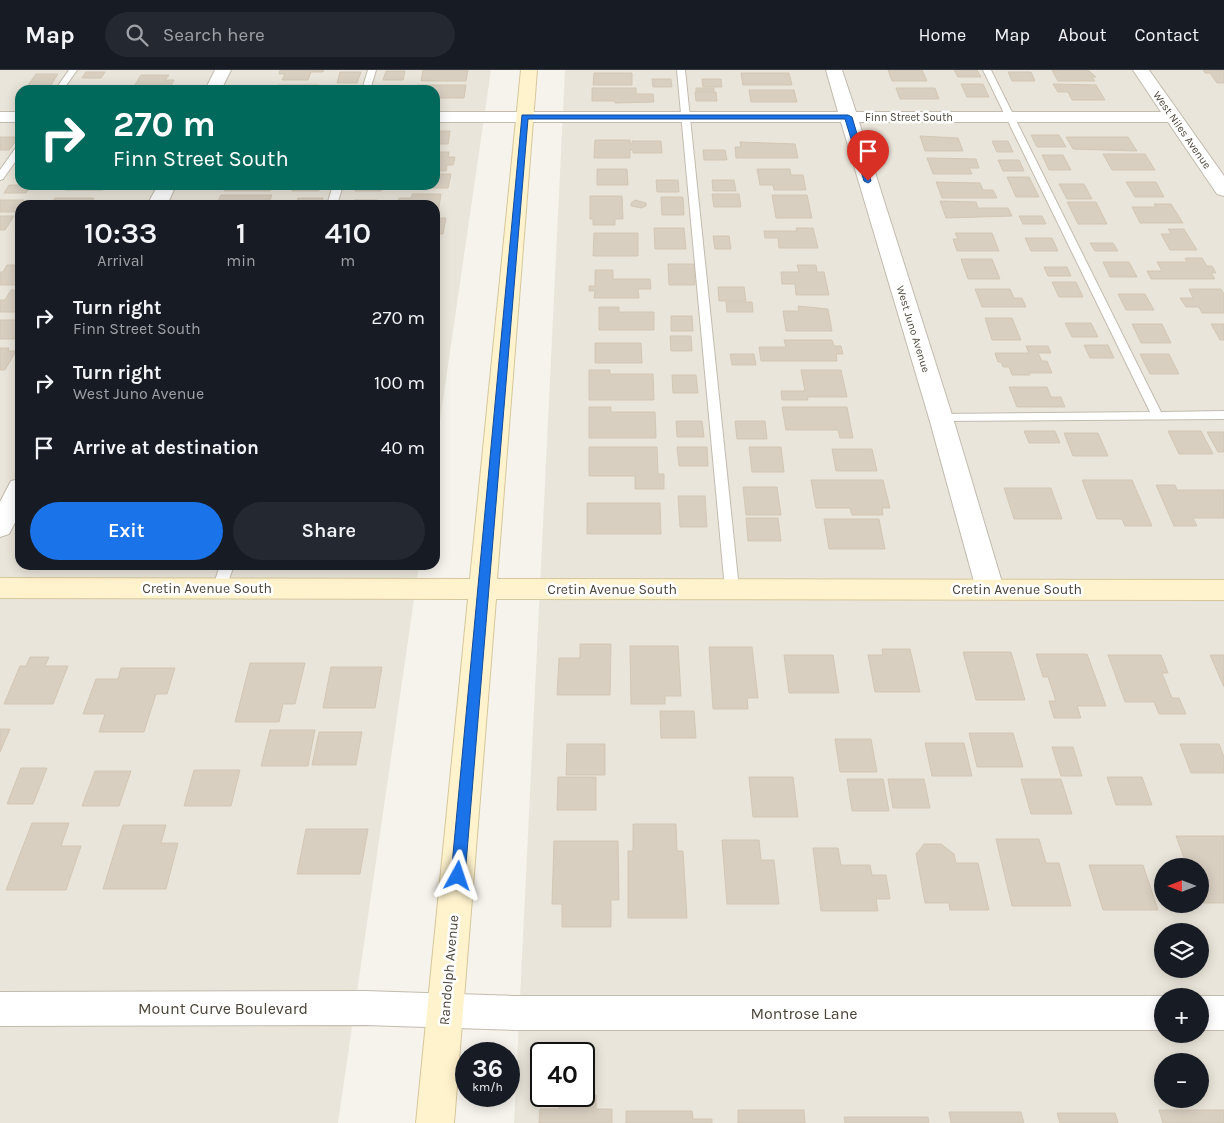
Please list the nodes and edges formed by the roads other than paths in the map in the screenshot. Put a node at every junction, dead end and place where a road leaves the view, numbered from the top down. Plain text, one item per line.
1 (73, 70) edge
2 (223, 70) edge
3 (372, 70) edge
4 (529, 70) edge
5 (681, 70) edge
6 (834, 70) edge
7 (988, 70) edge
8 (1141, 70) edge
9 (62, 85) edge
10 (216, 85) edge
11 (368, 85) edge
12 (440, 116) edge
13 (0, 117) edge
14 (15, 117) edge
15 (524, 117) junction
16 (686, 117) junction
17 (848, 117) junction
18 (1010, 117) junction
19 (1173, 117) junction
20 (15, 155) edge
21 (0, 177) edge
22 (1224, 190) edge
23 (1157, 415) junction
24 (1224, 415) edge
25 (941, 418) junction
26 (15, 497) edge
27 (0, 528) edge
28 (223, 576) edge
29 (0, 588) edge
30 (483, 588) junction
31 (732, 589) junction
32 (990, 589) junction
33 (1224, 590) edge
34 (0, 1009) edge
35 (445, 1011) junction
36 (1154, 1013) edge
37 (1209, 1013) edge
38 (1224, 1013) edge
39 (435, 1123) edge

1 - 9 lane
2 - 10 street
3 - 11 lane
4 - 15 main road, Randolph Avenue
5 - 16 lane
6 - 17 street, West Juno Avenue
7 - 18 lane
8 - 19 street, West Niles Avenue
12 - 15 street, Finn Street South
13 - 14 street
15 - 16 street, Finn Street South
15 - 30 main road, Randolph Avenue
16 - 17 street, Finn Street South
16 - 31 lane
17 - 18 street, Finn Street South
17 - 25 street, West Juno Avenue
18 - 19 street, Finn Street South
18 - 23 lane
19 - 22 street, West Niles Avenue
20 - 21 lane
23 - 24 lane
23 - 25 lane
25 - 32 street, West Juno Avenue
26 - 27 street
28 - 29 main road, Cretin Avenue South
28 - 30 main road, Cretin Avenue South
30 - 31 main road, Cretin Avenue South
30 - 35 main road, Randolph Avenue
31 - 32 main road, Cretin Avenue South
32 - 33 main road, Cretin Avenue South
34 - 35 street, Mount Curve Boulevard
35 - 36 street, Montrose Lane
35 - 39 main road, Randolph Avenue
37 - 38 street

